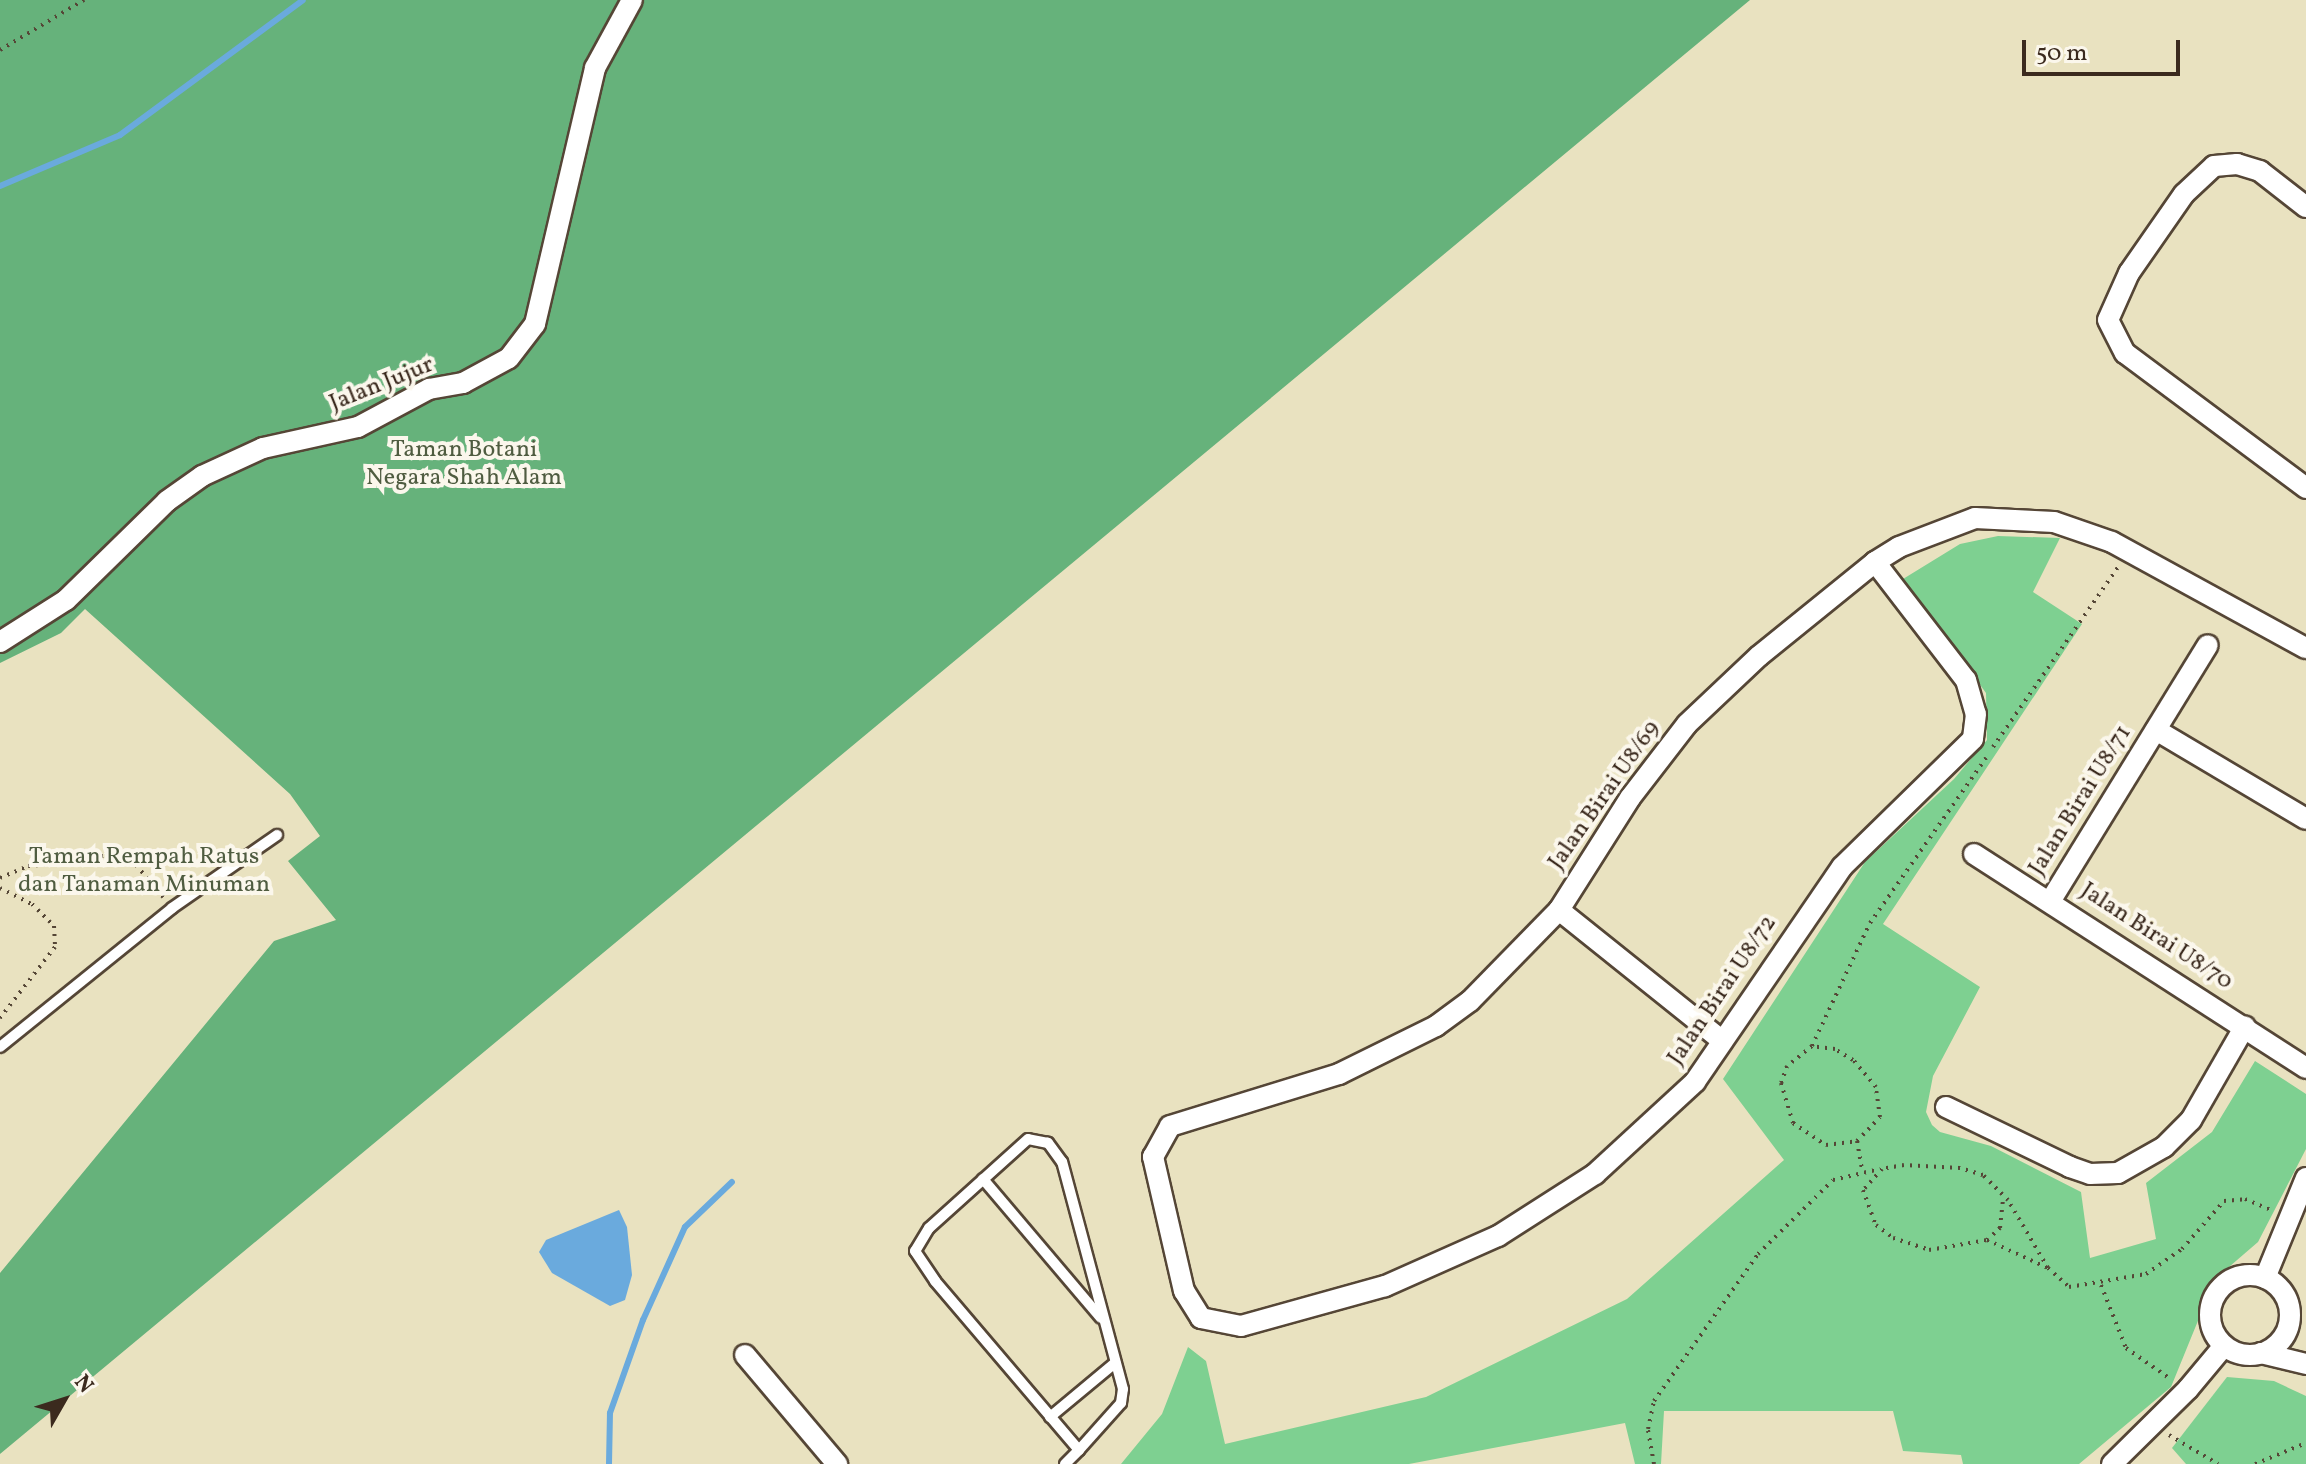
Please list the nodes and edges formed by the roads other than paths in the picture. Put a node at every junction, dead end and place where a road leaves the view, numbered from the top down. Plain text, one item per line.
1 (632, 0) edge
2 (2306, 207) edge
3 (2306, 488) edge
4 (1875, 562) junction
5 (0, 642) edge
6 (2208, 645) dead end
7 (2306, 648) edge
8 (2156, 730) junction
9 (2306, 819) edge
10 (277, 835) dead end
11 (1974, 854) dead end
12 (2051, 900) junction
13 (1559, 910) junction
14 (2245, 1026) junction
15 (1720, 1039) junction
16 (0, 1047) edge
17 (2306, 1068) edge
18 (1946, 1107) dead end
19 (2306, 1178) edge
20 (983, 1179) junction
21 (1169, 1228) joint
22 (2265, 1278) junction
23 (1105, 1322) junction
24 (2298, 1324) edge
25 (2224, 1346) junction
26 (2261, 1353) junction
27 (745, 1355) dead end
28 (1115, 1363) junction
29 (2306, 1364) edge
30 (1050, 1417) junction
31 (1079, 1450) junction
32 (837, 1464) edge
33 (1065, 1464) edge
34 (2112, 1464) edge

1 - 5 street, Jalan Jujur
2 - 3 street
4 - 7 street, Jalan Birai U8/69
4 - 13 street, Jalan Birai U8/69
4 - 15 street, Jalan Birai U8/72
6 - 8 street, Jalan Birai U8/71
8 - 9 street, Jalan Birai U8/71
8 - 12 street, Jalan Birai U8/71
10 - 16 lane
11 - 12 street, Jalan Birai U8/70
12 - 14 street, Jalan Birai U8/70
13 - 15 street
13 - 21 street, Jalan Birai U8/69
14 - 17 street, Jalan Birai U8/70
14 - 18 street
15 - 21 street, Jalan Birai U8/72
19 - 22 street
20 - 23 lane
20 - 23 lane
20 - 30 lane
22 - 24 street
22 - 25 street
23 - 28 lane
24 - 26 street
25 - 26 street
25 - 34 street
26 - 29 street
27 - 32 street
28 - 30 lane
28 - 31 lane
30 - 31 lane
31 - 33 lane

